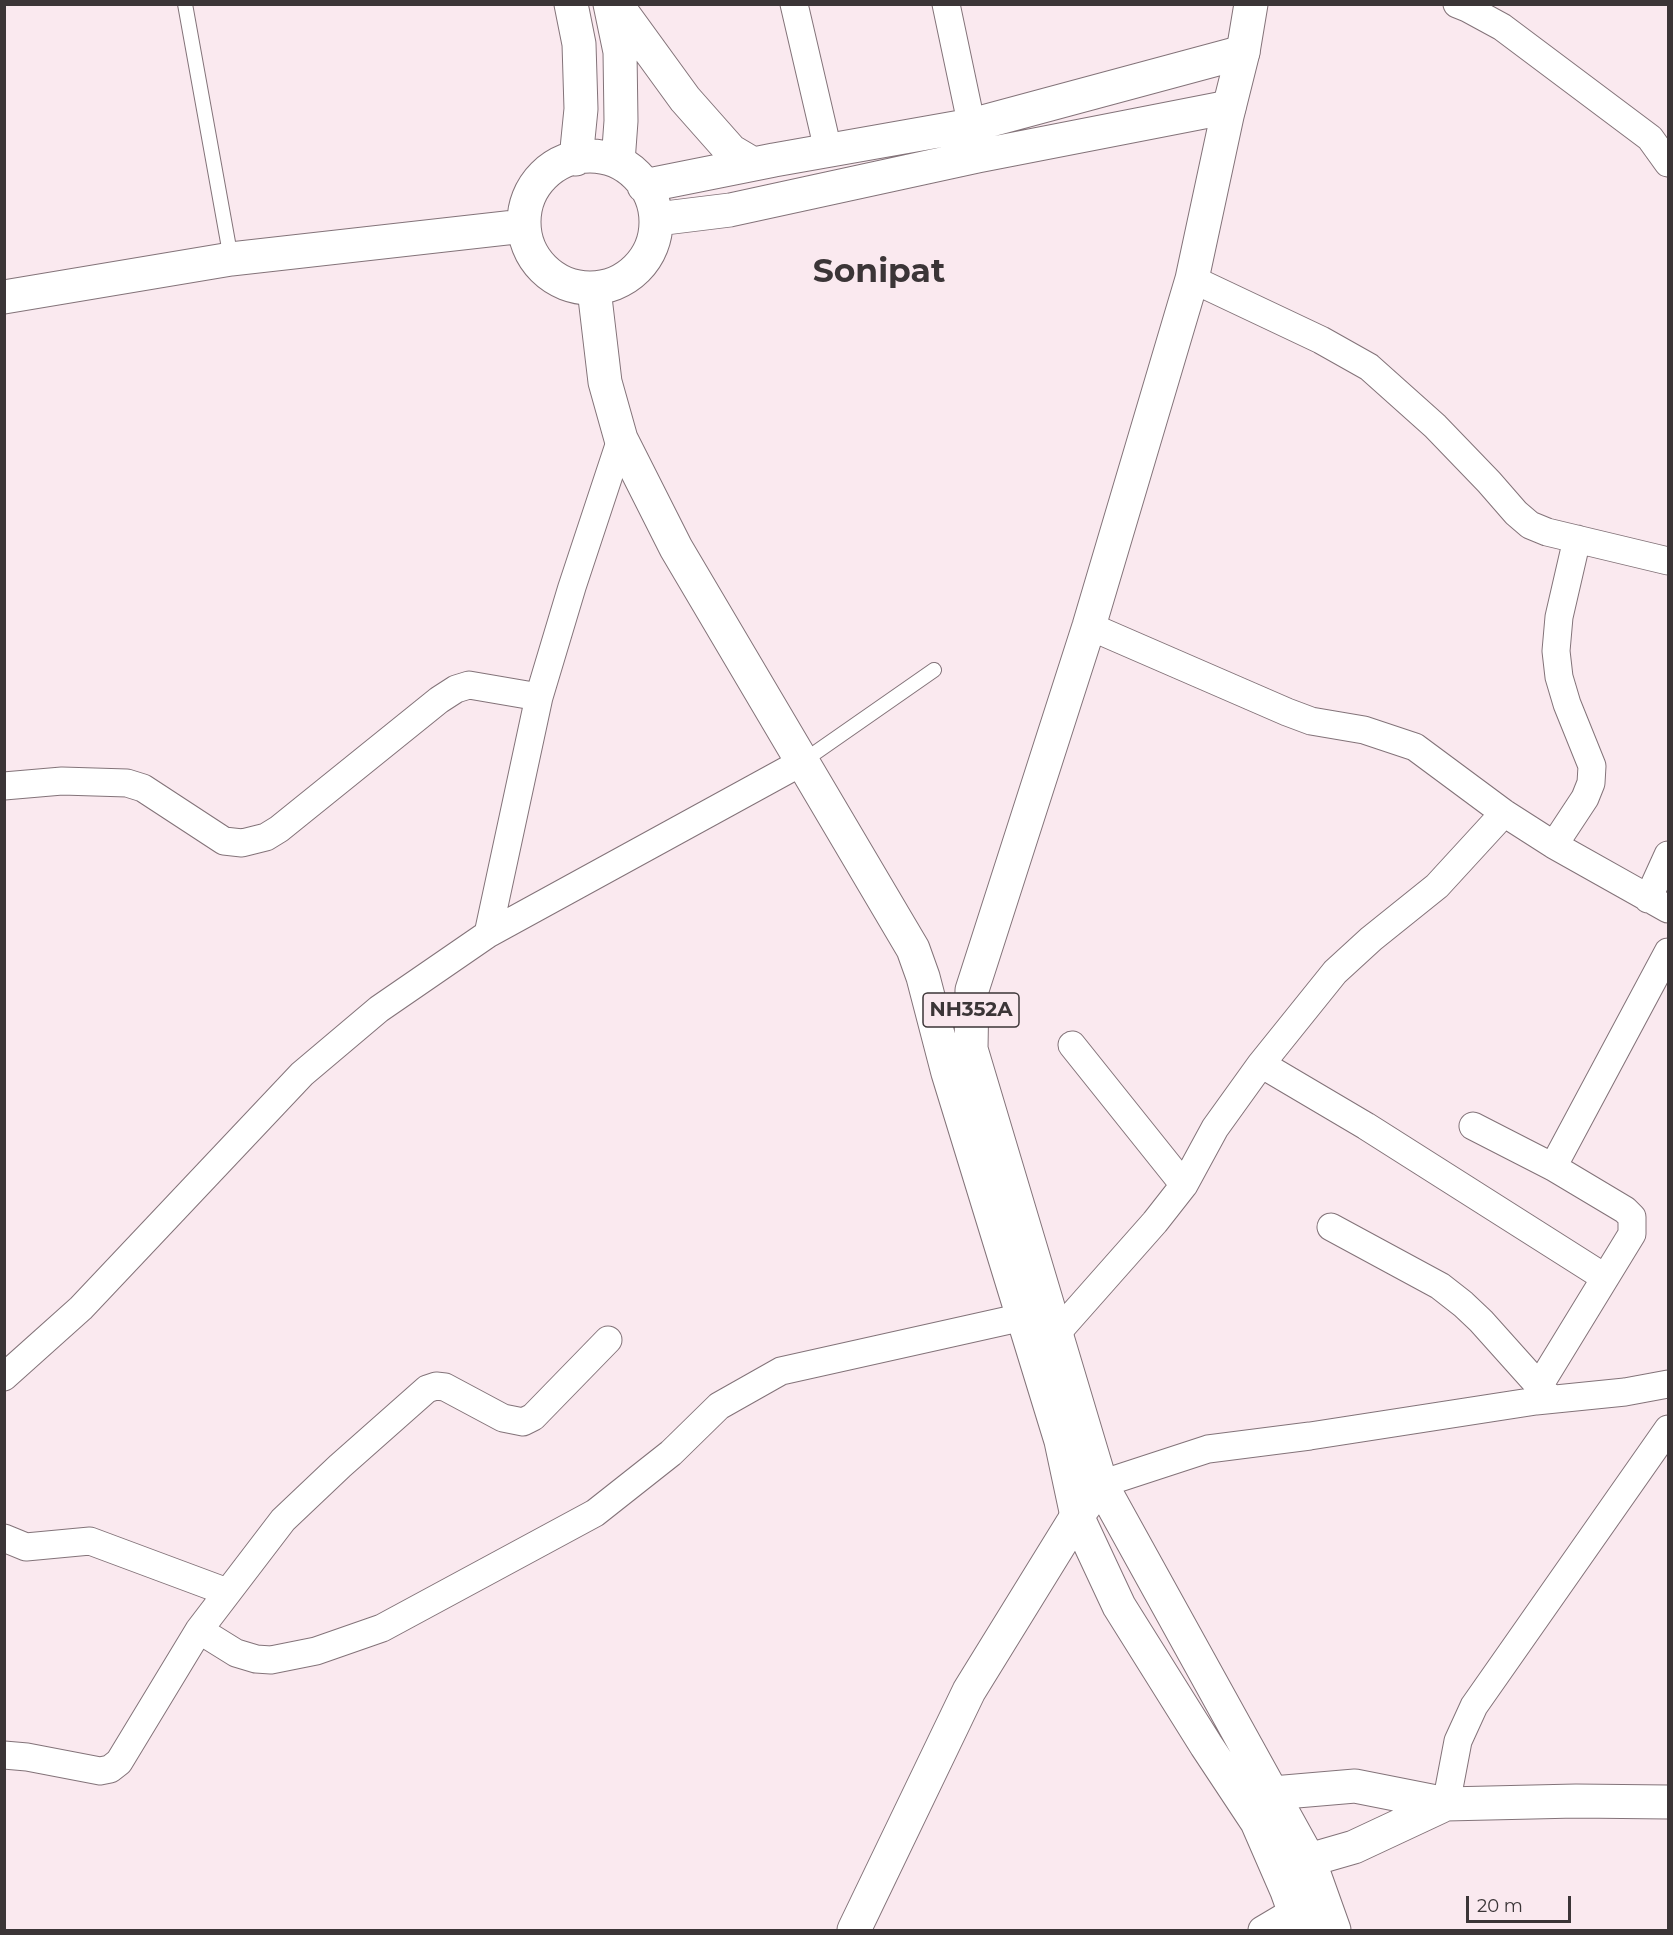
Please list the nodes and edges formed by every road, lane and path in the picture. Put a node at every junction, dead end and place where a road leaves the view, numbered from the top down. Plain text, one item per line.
1 (185, 4) edge
2 (571, 4) edge
3 (610, 4) edge
4 (616, 4) edge
5 (794, 4) edge
6 (946, 4) edge
7 (1251, 4) edge
8 (1457, 4) edge
9 (1243, 52) junction
10 (1229, 107) junction
11 (1659, 131) edge
12 (975, 140) junction
13 (828, 150) junction
14 (576, 159) junction
15 (618, 162) junction
16 (1668, 163) edge
17 (753, 164) junction
18 (644, 186) junction
19 (657, 219) junction
20 (524, 226) junction
21 (231, 259) junction
22 (1192, 279) junction
23 (594, 289) junction
24 (4, 297) edge
25 (621, 439) junction
26 (1576, 539) junction
27 (1668, 561) edge
28 (1089, 626) junction
29 (934, 670) dead end
30 (539, 697) junction
31 (802, 762) junction
32 (4, 786) edge
33 (1504, 813) junction
34 (1554, 844) junction
35 (1668, 855) edge
36 (1658, 904) edge
37 (488, 934) junction
38 (1668, 952) edge
39 (1072, 1045) dead end
40 (1261, 1064) junction
41 (1473, 1126) dead end
42 (1553, 1167) junction
43 (1184, 1185) junction
44 (1331, 1227) dead end
45 (1604, 1277) junction
46 (1023, 1317) junction
47 (1055, 1335) junction
48 (608, 1340) dead end
49 (4, 1377) edge
50 (1668, 1384) edge
51 (1545, 1392) junction
52 (1668, 1429) edge
53 (1101, 1484) junction
54 (1077, 1516) junction
55 (4, 1538) edge
56 (227, 1592) junction
57 (199, 1630) junction
58 (4, 1755) edge
59 (1668, 1802) edge
60 (1446, 1804) junction
61 (1274, 1816) junction
62 (1309, 1860) junction
63 (1297, 1921) edge
64 (854, 1930) edge
65 (1262, 1930) edge
66 (1334, 1930) edge

1 - 21 lane
2 - 14 main road
3 - 15 main road
4 - 17 main road
5 - 13 street
6 - 12 street
7 - 9 main road, NH352A
8 - 11 street
9 - 10 main road, NH352A
9 - 12 main road
10 - 12 main road
10 - 22 main road, NH352A
11 - 16 street
12 - 13 main road
12 - 19 main road
13 - 17 main road
14 - 15 main road
14 - 20 main road
15 - 18 main road
17 - 18 main road
18 - 19 main road
19 - 23 main road
20 - 21 main road
20 - 23 main road
21 - 24 main road
22 - 26 street
22 - 28 main road, NH352A
23 - 25 main road
25 - 30 street
25 - 31 main road
26 - 27 street
26 - 34 street
28 - 33 street
28 - 47 main road, NH352A
29 - 31 lane
30 - 32 street
30 - 37 street
31 - 37 street
31 - 46 main road
33 - 34 street
33 - 40 street
34 - 36 street
35 - 36 street
37 - 49 street
38 - 42 street
39 - 43 street
40 - 43 street
40 - 45 street
41 - 42 street
42 - 45 street
43 - 47 street
44 - 51 street
45 - 51 street
46 - 54 main road
46 - 57 street
47 - 53 main road, NH352A
48 - 56 street
50 - 51 street
51 - 53 street
52 - 60 street
53 - 54 main road
53 - 61 main road, NH352A
54 - 61 main road
54 - 64 main road
55 - 56 street
56 - 57 street
57 - 58 street
59 - 60 main road
60 - 61 main road
60 - 62 main road
61 - 62 main road, NH352A
61 - 63 main road
62 - 66 main road, NH352A
63 - 65 street

